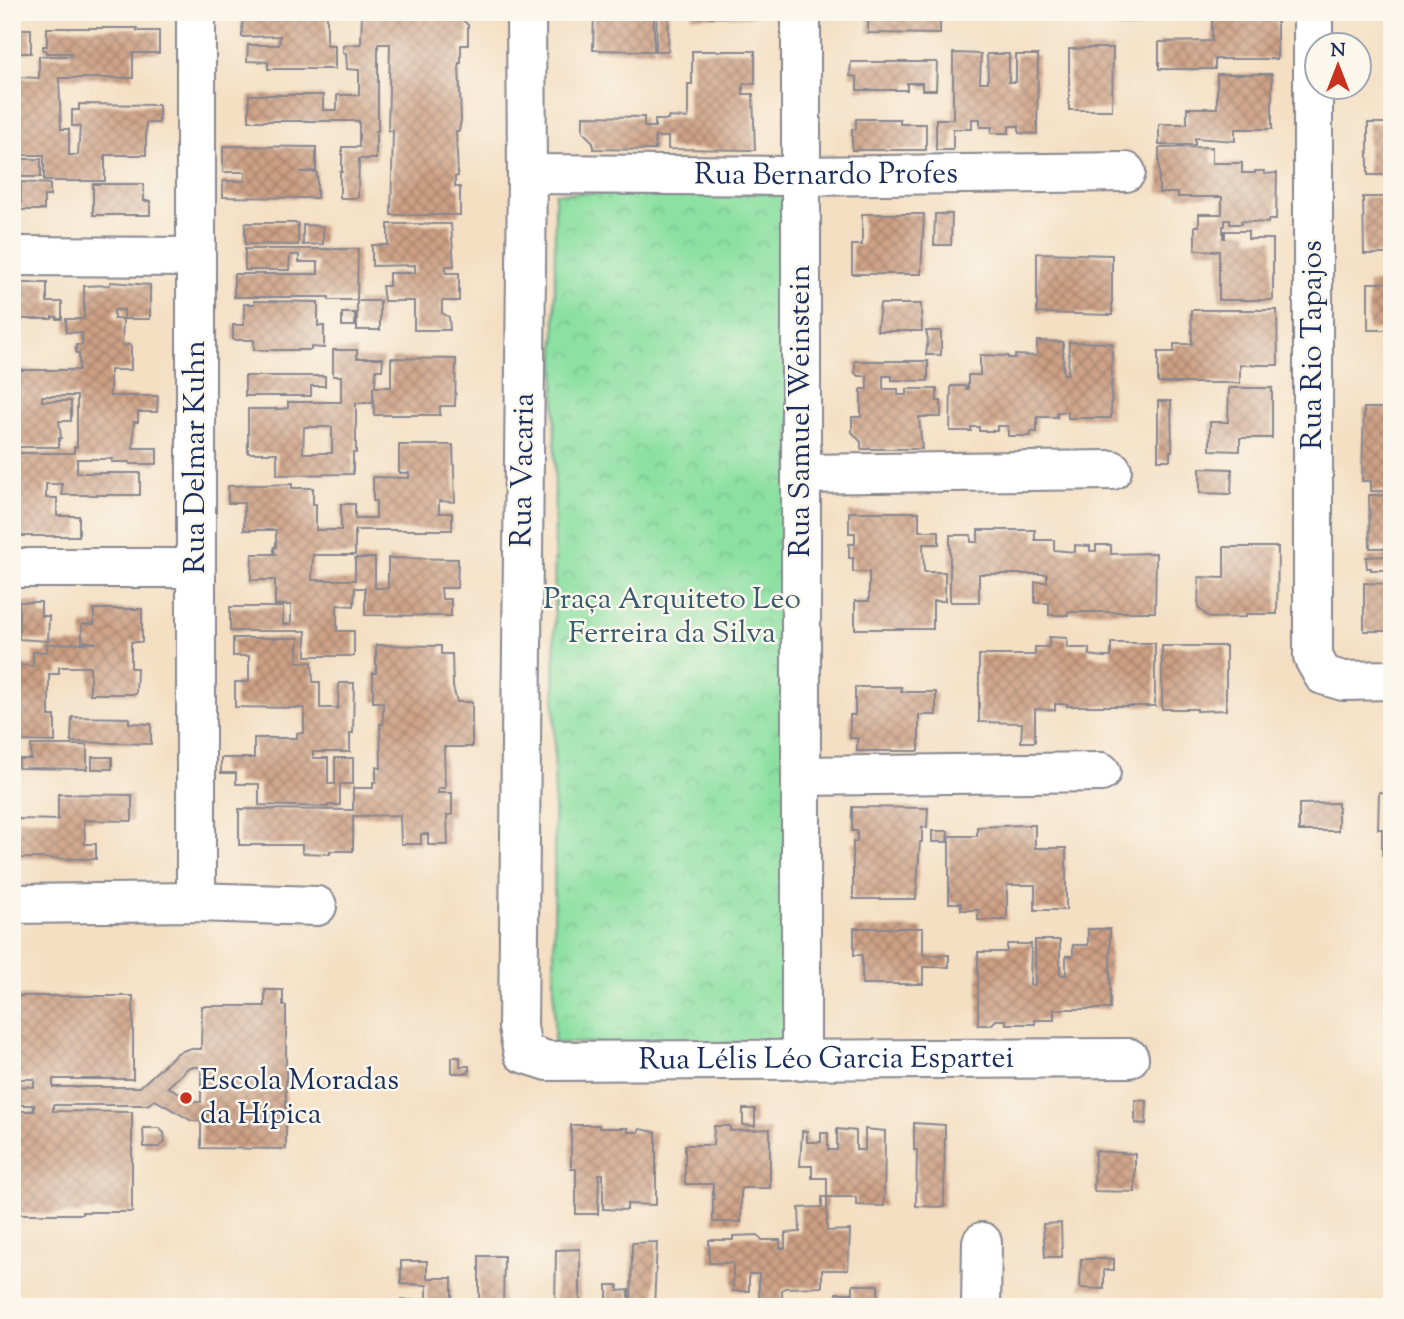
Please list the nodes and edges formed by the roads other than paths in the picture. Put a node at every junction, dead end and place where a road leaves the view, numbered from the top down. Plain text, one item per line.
1 (196, 12) edge
2 (526, 12) edge
3 (801, 12) edge
4 (1313, 12) edge
5 (1126, 172) dead end
6 (527, 174) junction
7 (802, 176) junction
8 (12, 256) edge
9 (196, 257) junction
10 (1112, 470) dead end
11 (802, 474) junction
12 (12, 568) edge
13 (196, 568) junction
14 (1392, 681) edge
15 (1101, 772) dead end
16 (801, 776) junction
17 (196, 902) junction
18 (12, 904) edge
19 (317, 906) dead end
20 (523, 1053) joint
21 (1129, 1058) dead end
22 (801, 1061) junction
23 (982, 1242) dead end
24 (981, 1307) edge

1 - 9 street, Rua Delmar Kuhn
2 - 6 street, Rua Vacaria
3 - 7 street, Rua Samuel Weinstein
4 - 14 street, Rua Rio Tapajos
5 - 7 street, Rua Bernardo Profes
6 - 7 street, Rua Bernardo Profes
6 - 20 street, Rua Vacaria
7 - 11 street, Rua Samuel Weinstein
8 - 9 street
9 - 13 street, Rua Delmar Kuhn
10 - 11 street
11 - 16 street, Rua Samuel Weinstein
12 - 13 street
13 - 17 street, Rua Delmar Kuhn
15 - 16 street
16 - 22 street, Rua Samuel Weinstein
17 - 18 street
17 - 19 street
20 - 22 street, Rua Lélis Léo Garcia Espartei
21 - 22 street, Rua Lélis Léo Garcia Espartei
23 - 24 street

